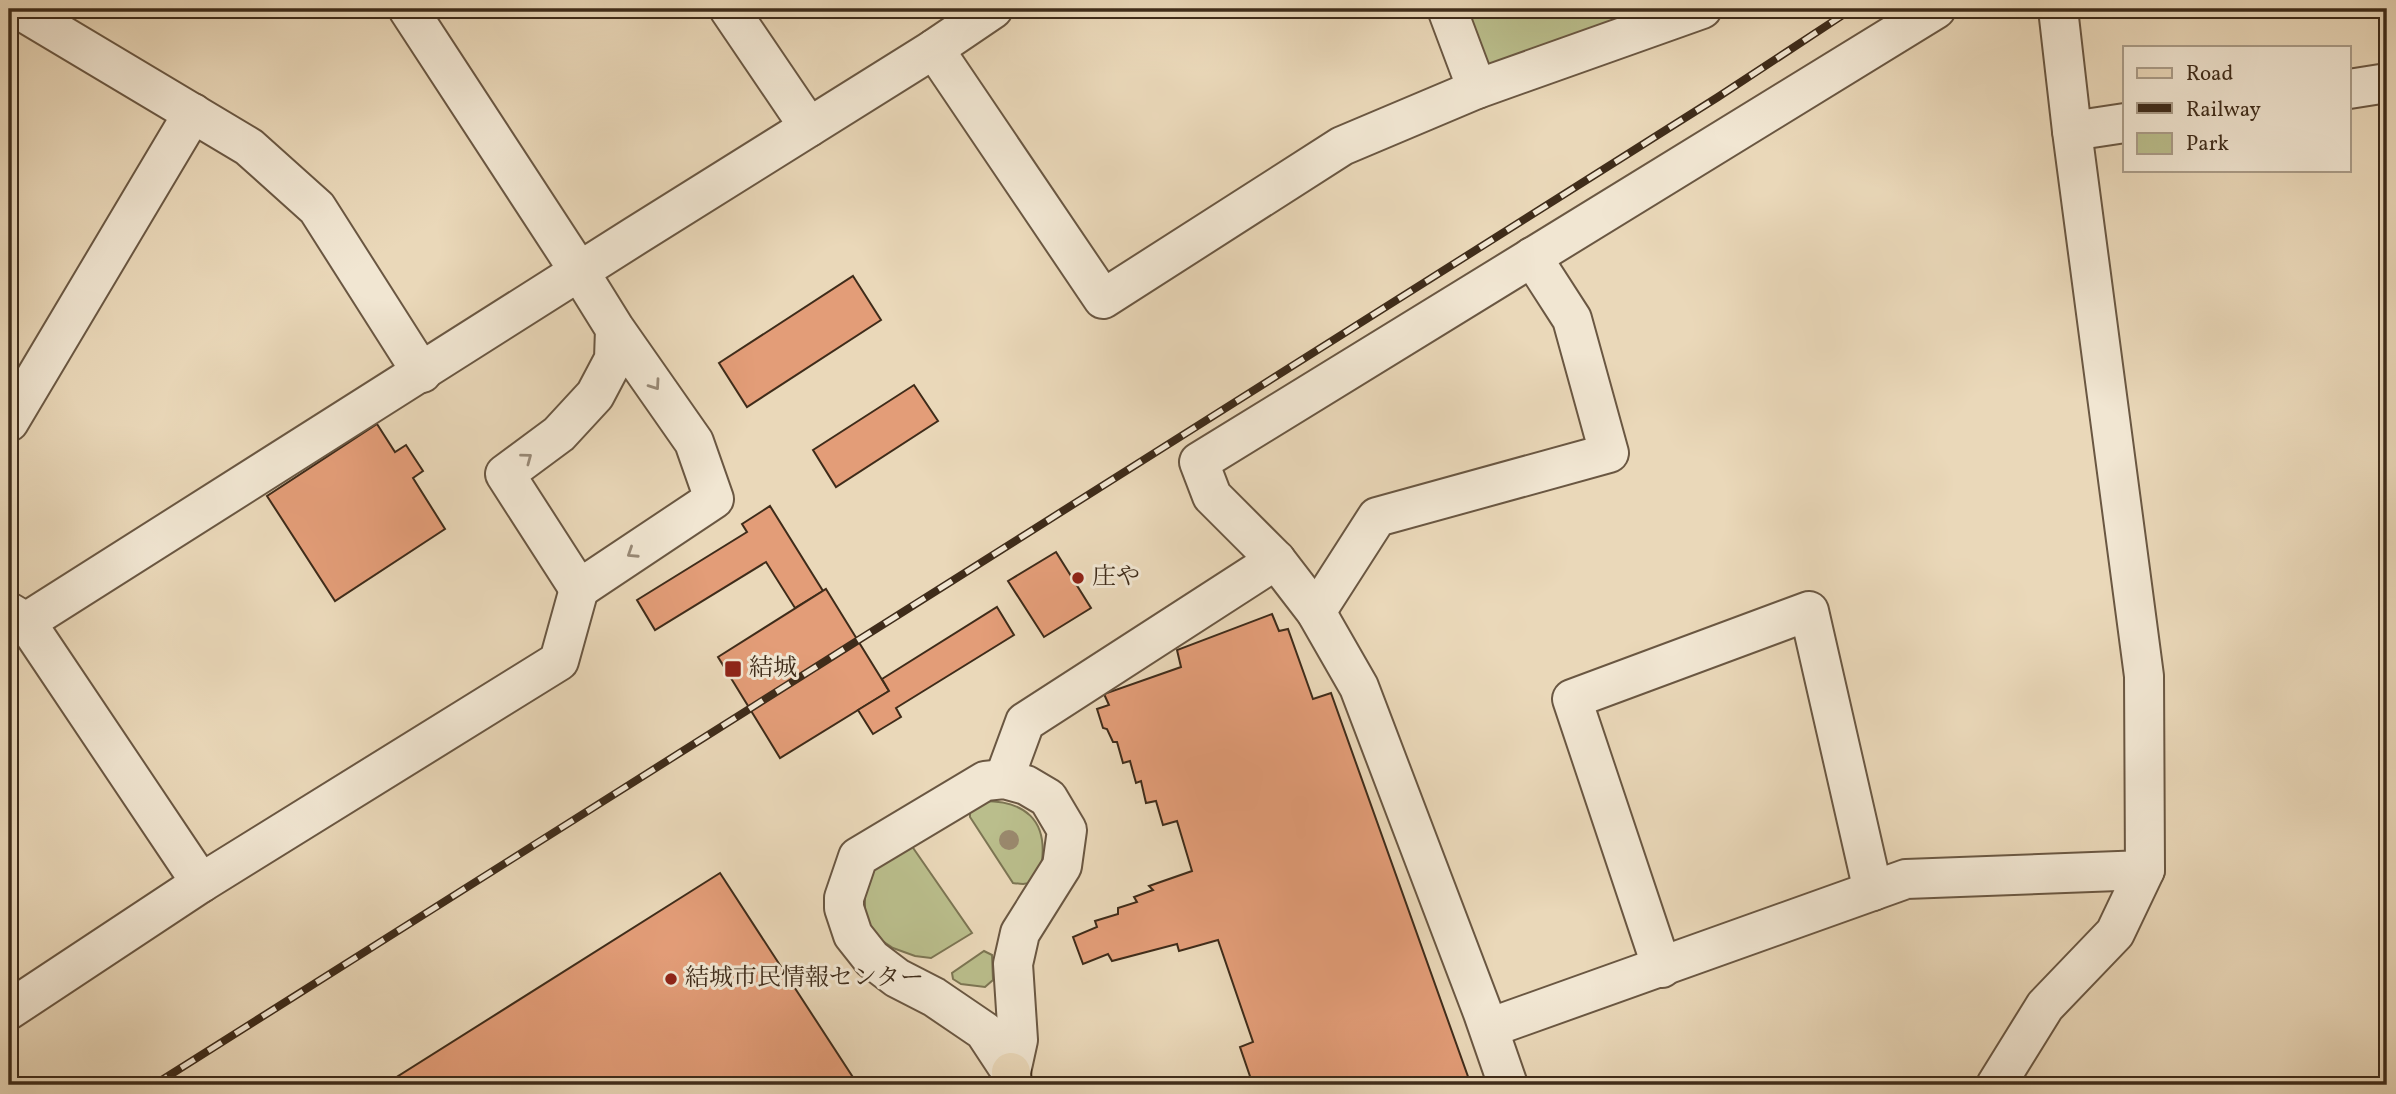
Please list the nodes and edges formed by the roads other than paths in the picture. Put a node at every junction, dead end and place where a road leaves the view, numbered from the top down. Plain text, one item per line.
1 (18, 9) edge
2 (408, 9) edge
3 (729, 9) edge
4 (993, 9) edge
5 (1447, 9) edge
6 (1702, 9) edge
7 (1936, 9) edge
8 (2058, 9) edge
9 (934, 49) junction
10 (2387, 83) edge
11 (1478, 89) junction
12 (2350, 89) edge
13 (193, 113) junction
14 (2123, 123) edge
15 (809, 127) junction
16 (2072, 131) junction
17 (1532, 257) junction
18 (579, 271) junction
19 (615, 329) junction
20 (422, 373) junction
21 (9, 422) edge
22 (1276, 560) junction
23 (579, 589) junction
24 (1316, 612) junction
25 (18, 617) edge
26 (1004, 779) junction
27 (2145, 870) junction
28 (201, 883) junction
29 (1873, 891) junction
30 (1662, 968) junction
31 (9, 1010) edge
32 (1489, 1028) junction
33 (1011, 1079) edge
34 (1508, 1085) edge
35 (1996, 1085) edge

1 - 13 street
2 - 18 street
3 - 15 street
4 - 9 street
5 - 11 street
6 - 11 street
7 - 17 street
8 - 16 street
9 - 11 street
9 - 15 street
10 - 12 street
13 - 20 street
13 - 21 street
14 - 16 street
15 - 18 street
16 - 27 street
17 - 22 street
17 - 24 street
18 - 19 street
18 - 20 street
23 -> 19 street
19 -> 23 street
20 - 25 street
22 - 24 street
22 - 26 street
23 - 28 street
24 - 32 street
25 - 28 street
26 - 33 street
26 - 33 street
27 - 29 street
27 - 35 street
28 - 31 street
29 - 30 street
29 - 30 street
30 - 32 street
32 - 34 street

